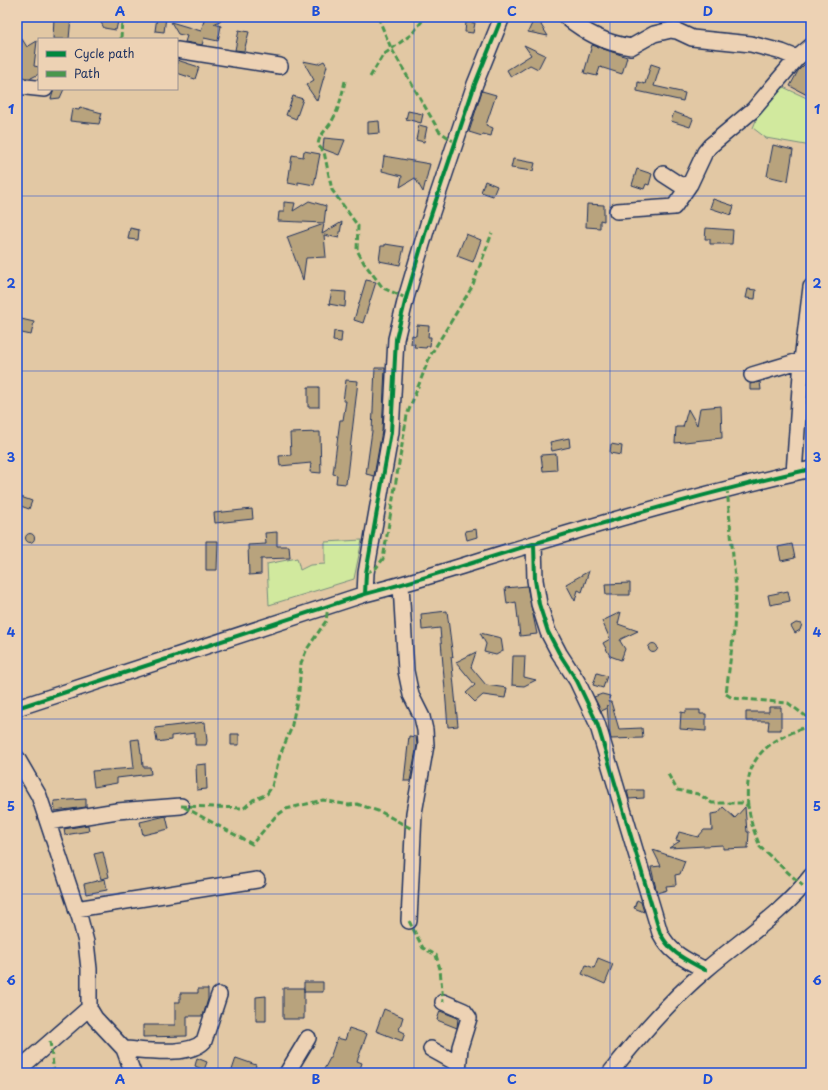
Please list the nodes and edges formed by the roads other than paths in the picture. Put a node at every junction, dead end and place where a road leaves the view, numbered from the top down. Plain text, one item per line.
1 (502, 17) edge
2 (566, 17) edge
3 (811, 46) edge
4 (178, 50) edge
5 (797, 58) junction
6 (280, 66) dead end
7 (17, 86) edge
8 (38, 88) edge
9 (663, 174) dead end
10 (690, 184) junction
11 (617, 211) dead end
12 (811, 287) edge
13 (802, 360) junction
14 (752, 375) dead end
15 (811, 469) edge
16 (794, 473) junction
17 (534, 544) junction
18 (401, 585) junction
19 (365, 594) junction
20 (17, 708) edge
21 (17, 758) edge
22 (182, 806) dead end
23 (49, 822) junction
24 (811, 876) edge
25 (257, 880) dead end
26 (76, 908) junction
27 (409, 922) dead end
28 (705, 970) junction
29 (219, 995) dead end
30 (443, 1002) dead end
31 (89, 1008) junction
32 (308, 1038) dead end
33 (124, 1049) junction
34 (430, 1049) dead end
35 (458, 1069) edge
36 (17, 1071) edge
37 (132, 1073) edge
38 (287, 1073) edge
39 (610, 1073) edge

1 - 19 street
2 - 5 street
3 - 5 street
4 - 6 street
5 - 10 street
7 - 8 street
9 - 10 street
10 - 11 street
12 - 13 street
13 - 14 street
13 - 16 street
15 - 16 street
16 - 17 street
17 - 18 street
17 - 28 street
18 - 19 street
18 - 27 street
19 - 20 street
21 - 23 street
22 - 23 street
23 - 26 street
24 - 28 street
25 - 26 street
26 - 31 street
28 - 39 street
29 - 33 street
30 - 35 street
31 - 33 street
31 - 36 street
32 - 38 street
33 - 37 street
34 - 35 street

